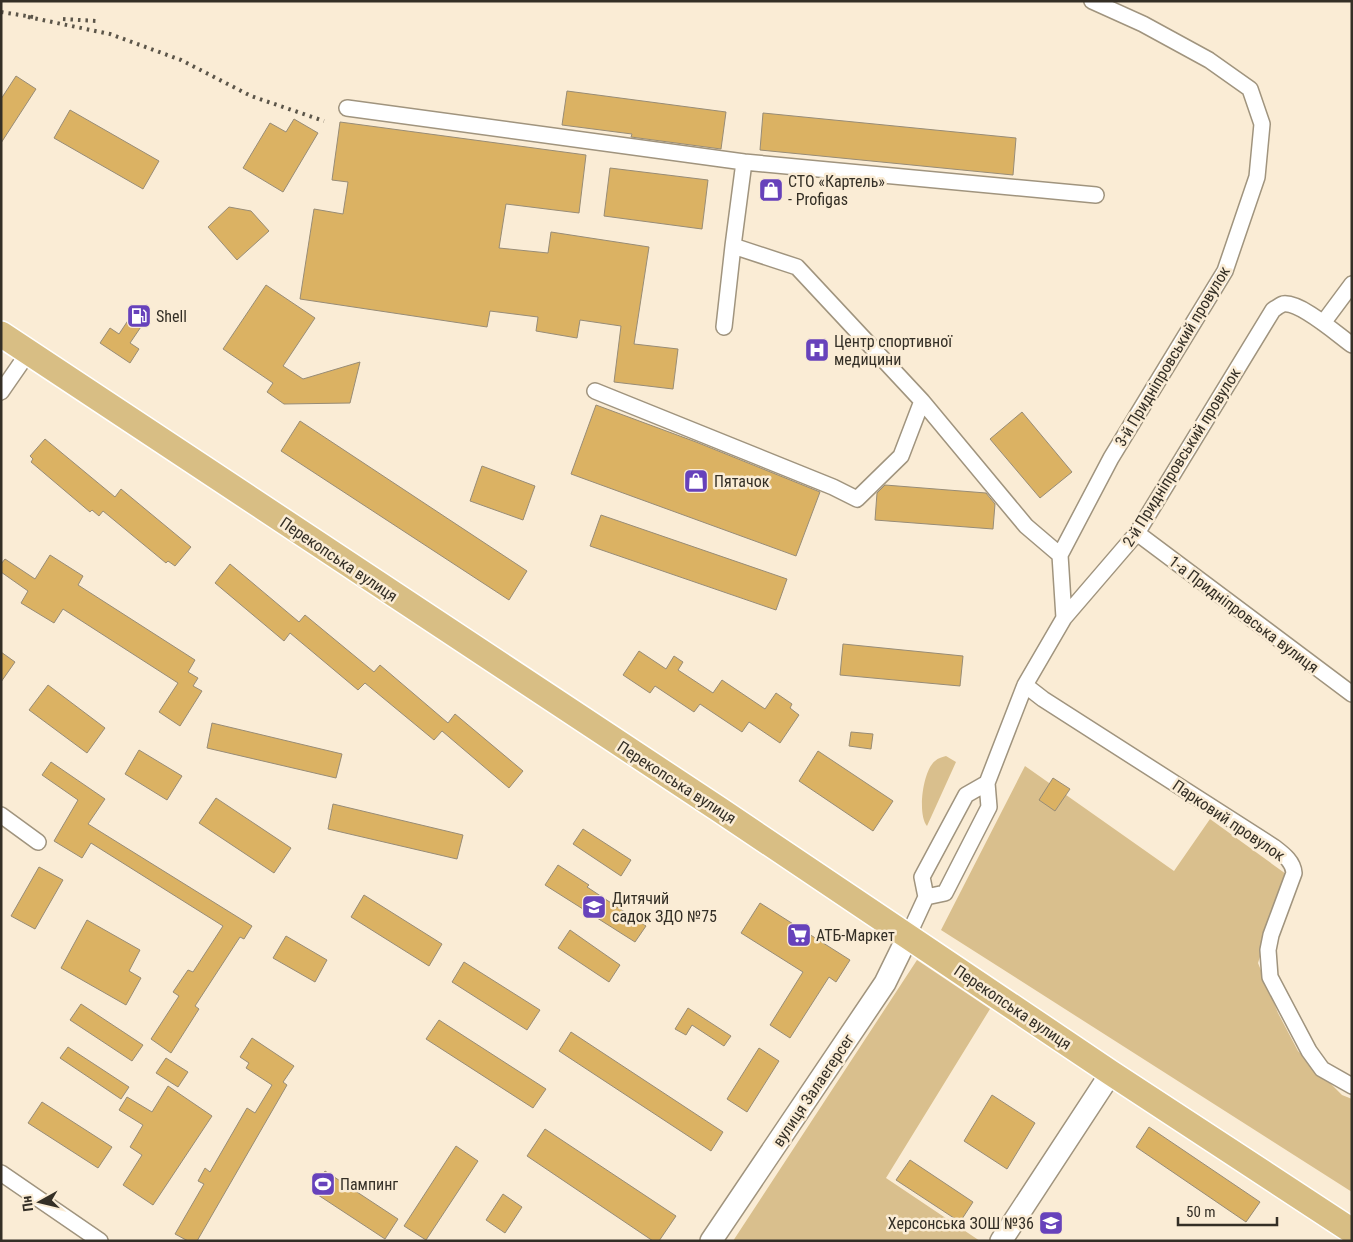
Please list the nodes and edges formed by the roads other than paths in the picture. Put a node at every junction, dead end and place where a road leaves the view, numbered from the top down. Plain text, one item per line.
1 (1092, 1) edge
2 (347, 108) dead end
3 (744, 162) junction
4 (1096, 195) dead end
5 (733, 246) junction
6 (1352, 284) edge
7 (1323, 323) junction
8 (724, 327) dead end
9 (1, 334) edge
10 (1352, 345) edge
11 (28, 353) junction
12 (594, 390) dead end
13 (1, 392) edge
14 (922, 401) junction
15 (1137, 533) junction
16 (1060, 555) junction
17 (1064, 618) junction
18 (1025, 685) junction
19 (1352, 694) edge
20 (986, 783) junction
21 (1, 815) edge
22 (38, 842) dead end
23 (926, 897) junction
24 (908, 936) junction
25 (1111, 1073) junction
26 (1352, 1086) edge
27 (1, 1173) edge
28 (1352, 1231) edge
29 (100, 1241) edge
30 (711, 1241) edge
31 (1000, 1241) edge

1 - 16 street, 3-й Придніпровський провулок
2 - 3 street
3 - 4 street
3 - 5 street
5 - 8 street
5 - 14 street
6 - 7 street
7 - 10 street
7 - 15 street, 2-й Придніпровський провулок
9 - 11 main road, Перекопська вулиця
11 - 13 street
11 - 24 main road, Перекопська вулиця
12 - 14 street
14 - 16 street
15 - 17 street, 2-й Придніпровський провулок
15 - 19 street, 1-а Придніпровська вулиця
16 - 17 street
17 - 18 street, 2-й Придніпровський провулок
18 - 20 street, 2-й Придніпровський провулок
18 - 26 street, Парковий провулок
20 - 23 street
20 - 23 street
21 - 22 street
23 - 24 street
24 - 25 main road, Перекопська вулиця
24 - 30 main road, вулиця Залаегерсег
25 - 28 main road, Перекопська вулиця
25 - 31 main road
27 - 29 street

